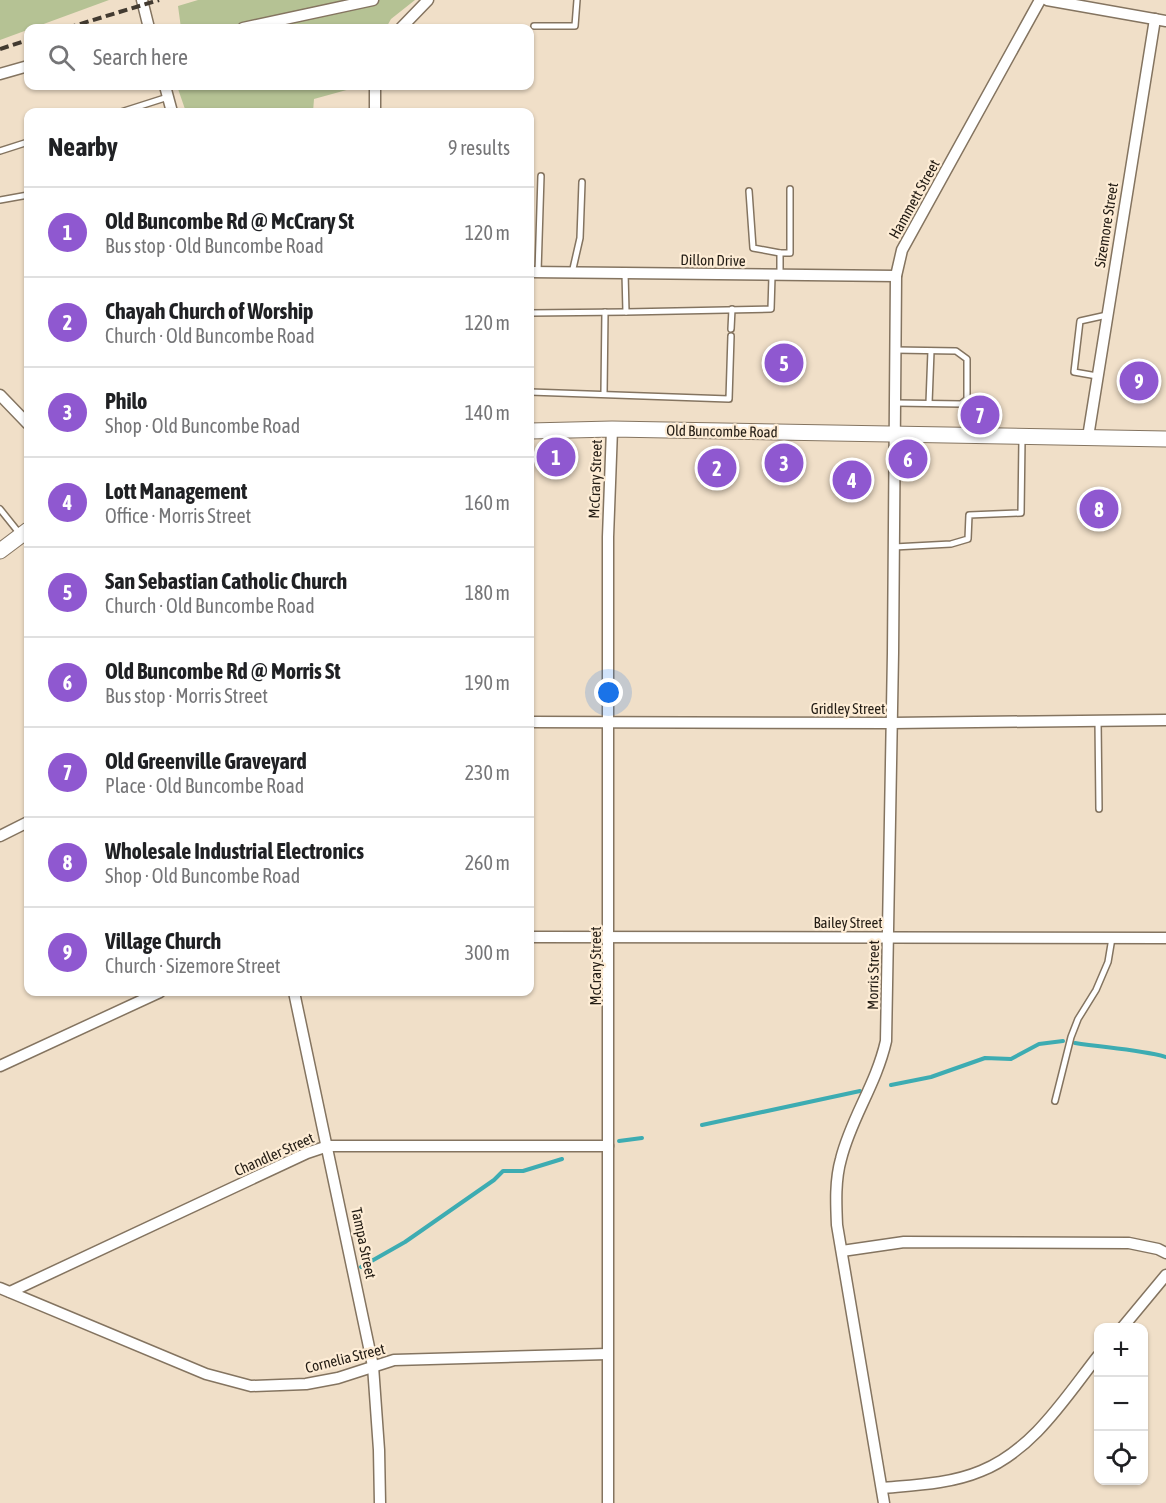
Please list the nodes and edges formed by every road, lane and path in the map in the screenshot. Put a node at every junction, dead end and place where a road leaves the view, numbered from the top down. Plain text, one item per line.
1 (142, 0) edge
2 (373, 0) edge
3 (428, 0) edge
4 (577, 0) edge
5 (1040, 0) edge
6 (1047, 0) edge
7 (1160, 20) edge
8 (148, 24) edge
9 (262, 24) edge
10 (404, 24) edge
11 (534, 26) dead end
12 (24, 67) edge
13 (0, 74) edge
14 (166, 90) edge
15 (375, 90) edge
16 (168, 97) junction
17 (134, 108) edge
18 (171, 108) edge
19 (375, 108) edge
20 (24, 143) edge
21 (0, 151) edge
22 (541, 176) dead end
23 (582, 182) dead end
24 (790, 189) dead end
25 (749, 191) dead end
26 (24, 196) edge
27 (0, 200) edge
28 (780, 254) junction
29 (534, 272) edge
30 (572, 273) junction
31 (625, 273) junction
32 (776, 276) junction
33 (896, 276) junction
34 (732, 309) junction
35 (605, 312) junction
36 (626, 312) junction
37 (534, 313) edge
38 (1107, 315) junction
39 (731, 329) dead end
40 (731, 336) dead end
41 (896, 350) junction
42 (931, 351) junction
43 (1096, 376) junction
44 (534, 392) edge
45 (604, 393) junction
46 (0, 395) edge
47 (896, 403) junction
48 (929, 403) junction
49 (24, 420) edge
50 (612, 429) junction
51 (534, 431) edge
52 (894, 434) junction
53 (1022, 436) junction
54 (1088, 437) junction
55 (1166, 439) edge
56 (0, 509) edge
57 (7, 517) junction
58 (0, 522) edge
59 (24, 532) edge
60 (24, 534) edge
61 (893, 547) junction
62 (0, 550) edge
63 (1098, 720) junction
64 (1166, 720) edge
65 (610, 721) junction
66 (534, 722) edge
67 (892, 723) junction
68 (1099, 809) dead end
69 (24, 824) edge
70 (0, 836) edge
71 (534, 937) edge
72 (610, 938) junction
73 (888, 938) junction
74 (1112, 938) junction
75 (1166, 938) edge
76 (151, 996) edge
77 (295, 996) edge
78 (0, 1066) edge
79 (1055, 1101) dead end
80 (328, 1146) junction
81 (609, 1146) junction
82 (842, 1251) junction
83 (1166, 1253) edge
84 (1166, 1275) edge
85 (5, 1290) edge
86 (1126, 1323) edge
87 (608, 1354) junction
88 (1094, 1361) edge
89 (373, 1365) junction
90 (882, 1488) junction
91 (380, 1503) edge
92 (608, 1503) edge
93 (884, 1503) edge

1 - 8 street
2 - 9 street
3 - 10 street
4 - 11 lane
5 - 33 street, Hammett Street
6 - 7 street
7 - 38 street, Sizemore Street
12 - 13 street
14 - 16 street
15 - 19 street
16 - 17 lane
16 - 18 street
20 - 21 lane
22 - 29 lane
23 - 30 lane
24 - 28 lane
25 - 28 lane
26 - 27 lane
28 - 32 lane
29 - 30 street, Dillon Drive
30 - 31 street, Dillon Drive
31 - 32 street, Dillon Drive
31 - 36 lane
32 - 33 street, Dillon Drive
32 - 34 lane
33 - 41 street, Hammett Street
34 - 36 lane
34 - 39 lane
35 - 36 lane
35 - 37 lane
35 - 45 lane
38 - 43 street, Sizemore Street
38 - 43 lane
40 - 45 lane
41 - 42 lane
41 - 47 street, Hammett Street
42 - 48 lane
42 - 48 lane
43 - 54 street, Sizemore Street
44 - 45 lane
46 - 49 street
47 - 48 lane
47 - 52 street, Hammett Street
50 - 51 street, Old Buncombe Road
50 - 52 street, Old Buncombe Road
50 - 65 street, McCrary Street
52 - 53 street, Old Buncombe Road
52 - 61 street, Morris Street
53 - 54 street, Old Buncombe Road
53 - 61 lane
54 - 55 street, Old Buncombe Road
56 - 57 lane
57 - 58 lane
57 - 59 lane
60 - 62 street
61 - 67 street, Morris Street
63 - 64 street, Gridley Street
63 - 67 street, Gridley Street
63 - 68 lane
65 - 66 street, Gridley Street
65 - 67 street, Gridley Street
65 - 72 street, McCrary Street
67 - 73 street, Morris Street
69 - 70 street
71 - 72 street, Bailey Street
72 - 73 street, Bailey Street
72 - 81 street, McCrary Street
73 - 74 street, Bailey Street
73 - 82 street, Morris Street
74 - 75 street, Bailey Street
74 - 79 lane
76 - 78 street
77 - 80 street, Tampa Street
80 - 81 street, Chandler Street
80 - 85 street, Chandler Street
80 - 89 street, Tampa Street
81 - 87 street, McCrary Street
82 - 83 street
82 - 90 street, Morris Street
84 - 86 street
85 - 89 street, Cornelia Street
87 - 89 street, Cornelia Street
87 - 92 street, McCrary Street
88 - 90 street
89 - 91 street, Tampa Street
90 - 93 street, Morris Street

